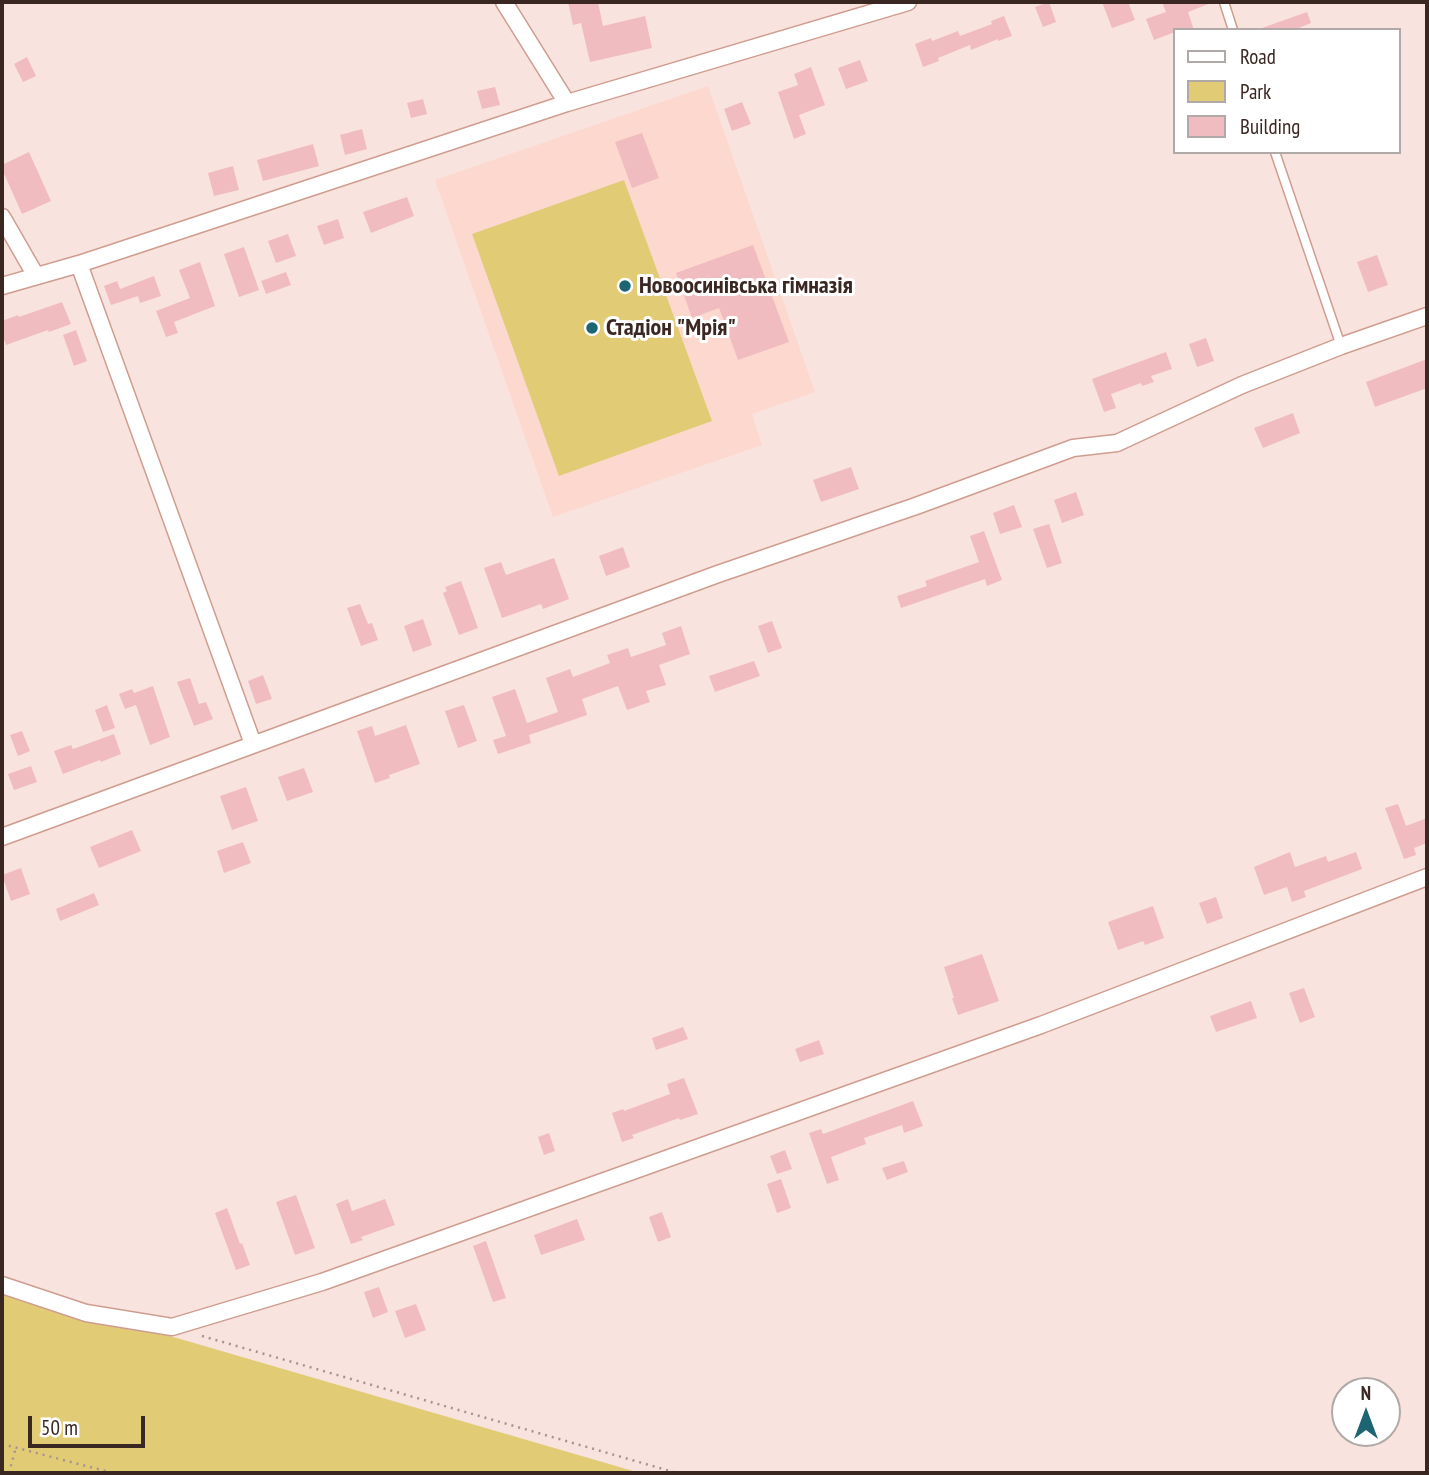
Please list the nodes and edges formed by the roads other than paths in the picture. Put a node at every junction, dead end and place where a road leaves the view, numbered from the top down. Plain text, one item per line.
1 (504, 2) edge
2 (908, 2) edge
3 (1224, 2) edge
4 (1232, 28) edge
5 (567, 103) junction
6 (1276, 154) edge
7 (2, 217) edge
8 (79, 264) junction
9 (36, 276) junction
10 (2, 286) edge
11 (1427, 316) edge
12 (1341, 346) junction
13 (253, 744) junction
14 (2, 837) edge
15 (1427, 877) edge
16 (2, 1285) edge

1 - 5 street
2 - 5 street
3 - 4 lane
5 - 8 street
6 - 12 lane
7 - 9 street
8 - 9 street
8 - 13 street
9 - 10 street
11 - 12 street
12 - 13 street
13 - 14 street
15 - 16 street

